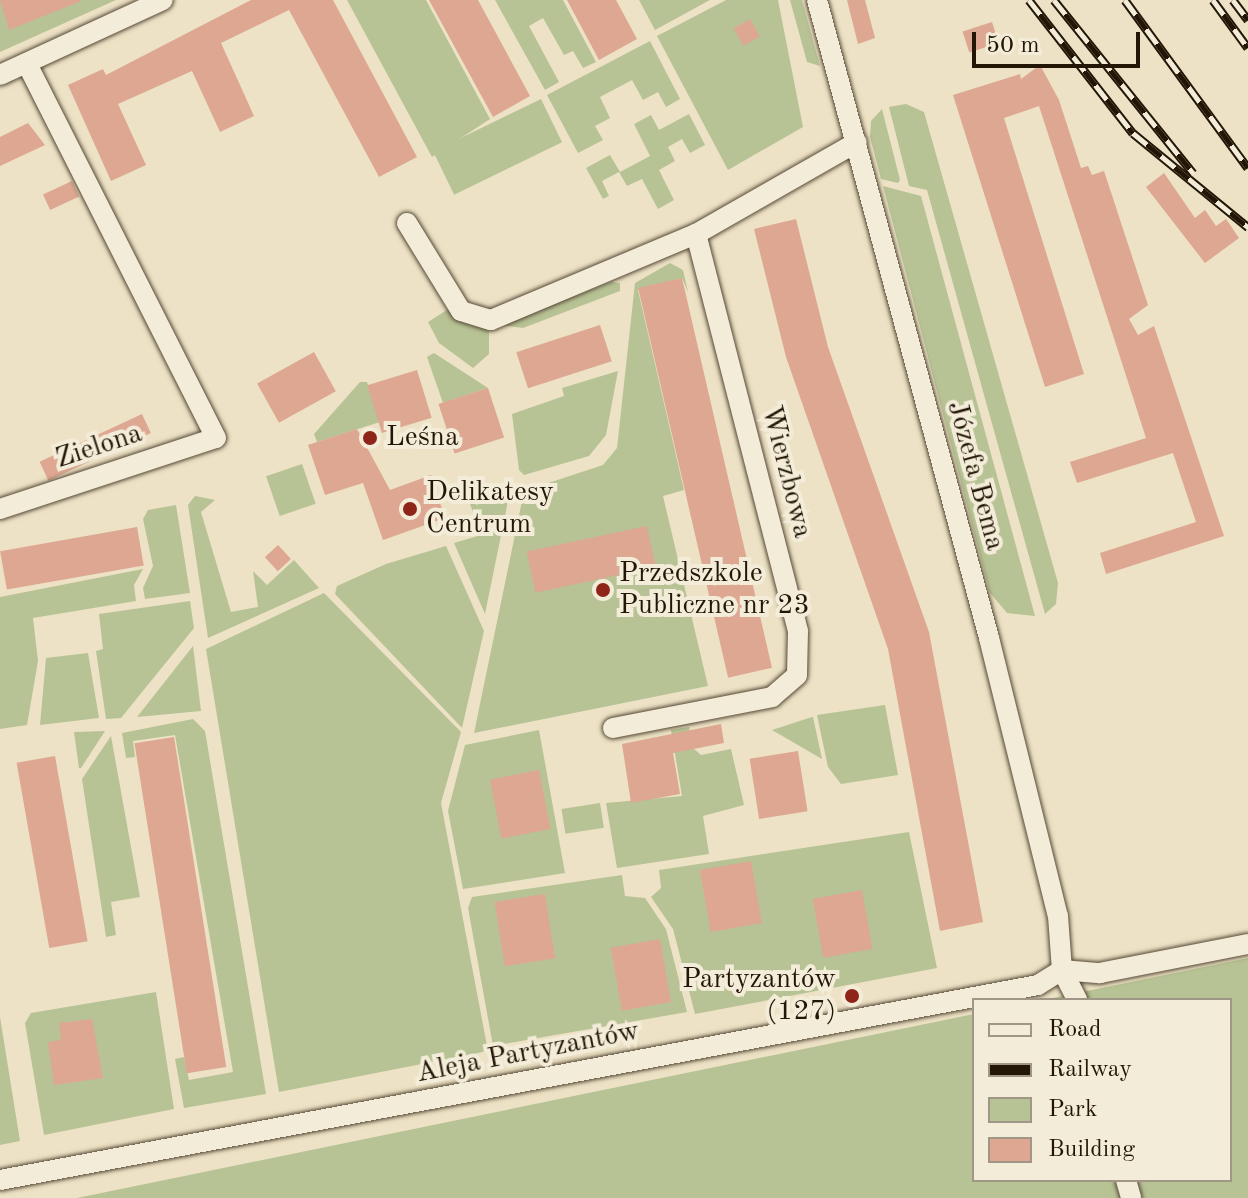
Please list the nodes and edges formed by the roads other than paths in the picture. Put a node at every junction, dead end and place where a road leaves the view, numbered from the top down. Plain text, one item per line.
1 (163, 0) edge
2 (817, 0) edge
3 (27, 64) junction
4 (0, 75) edge
5 (857, 142) junction
6 (407, 223) dead end
7 (696, 234) junction
8 (0, 509) edge
9 (613, 728) dead end
10 (1248, 944) edge
11 (1062, 970) junction
12 (1076, 998) edge
13 (0, 1180) edge

1 - 3 street
2 - 5 street, Józefa Bema
3 - 4 street
3 - 8 street, Zielona
5 - 7 street
5 - 11 street, Józefa Bema
6 - 7 street
7 - 9 street, Wierzbowa
10 - 11 street
11 - 12 street, Józefa Bema
11 - 13 street, Aleja Partyzantów

